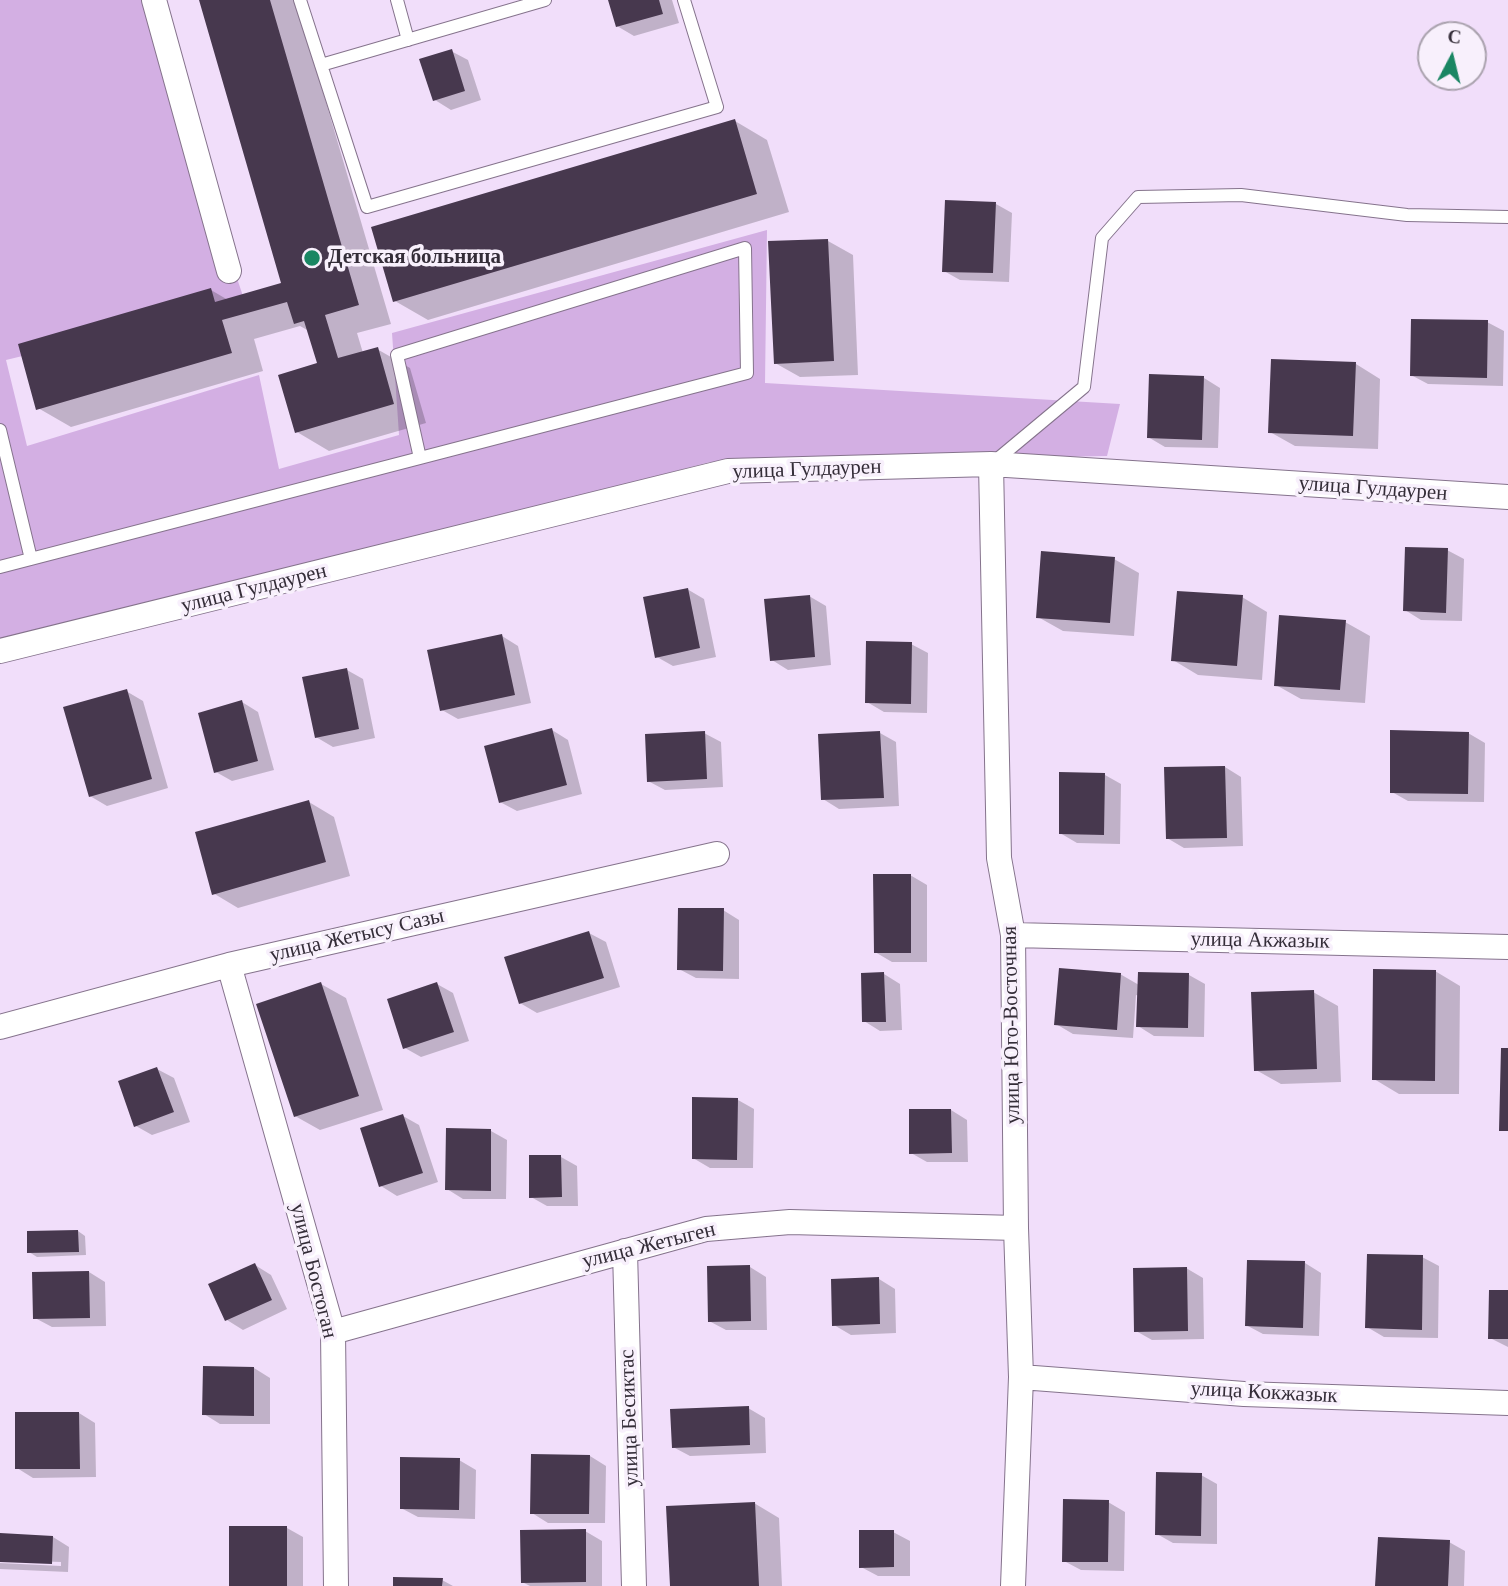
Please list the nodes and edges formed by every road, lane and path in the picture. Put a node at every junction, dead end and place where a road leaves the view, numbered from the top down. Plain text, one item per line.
1 (154, 0) edge
2 (300, 0) edge
3 (397, 0) edge
4 (545, 0) edge
5 (684, 0) edge
6 (408, 40) junction
7 (321, 65) junction
8 (1508, 217) edge
9 (229, 271) dead end
10 (0, 430) edge
11 (420, 458) junction
12 (991, 464) junction
13 (1508, 498) edge
14 (31, 559) junction
15 (0, 568) edge
16 (0, 651) edge
17 (717, 854) dead end
18 (1013, 935) junction
19 (1508, 947) edge
20 (229, 965) junction
21 (0, 1027) edge
22 (1016, 1228) junction
23 (625, 1251) junction
24 (333, 1332) junction
25 (1021, 1377) junction
26 (1508, 1403) edge
27 (336, 1586) edge
28 (634, 1586) edge
29 (1013, 1586) edge

1 - 9 street
2 - 7 lane
3 - 6 lane
4 - 6 lane
5 - 7 lane
6 - 7 lane
8 - 12 lane
10 - 14 lane
11 - 11 lane
11 - 14 lane
12 - 13 street, улица Гулдаурен
12 - 16 street, улица Гулдаурен
12 - 18 street, улица Юго-Восточная
14 - 15 lane
17 - 20 street, улица Жетысу Сазы
18 - 19 street, улица Акжазык
18 - 22 street, улица Юго-Восточная
20 - 21 street, улица Жетысу Сазы
20 - 24 street, улица Бостоган
22 - 23 street, улица Жетыген
22 - 25 street, улица Юго-Восточная
23 - 24 street, улица Жетыген
23 - 28 street, улица Бесиктас
24 - 27 street, улица Бостоган
25 - 26 street, улица Кокжазык
25 - 29 street, улица Юго-Восточная

